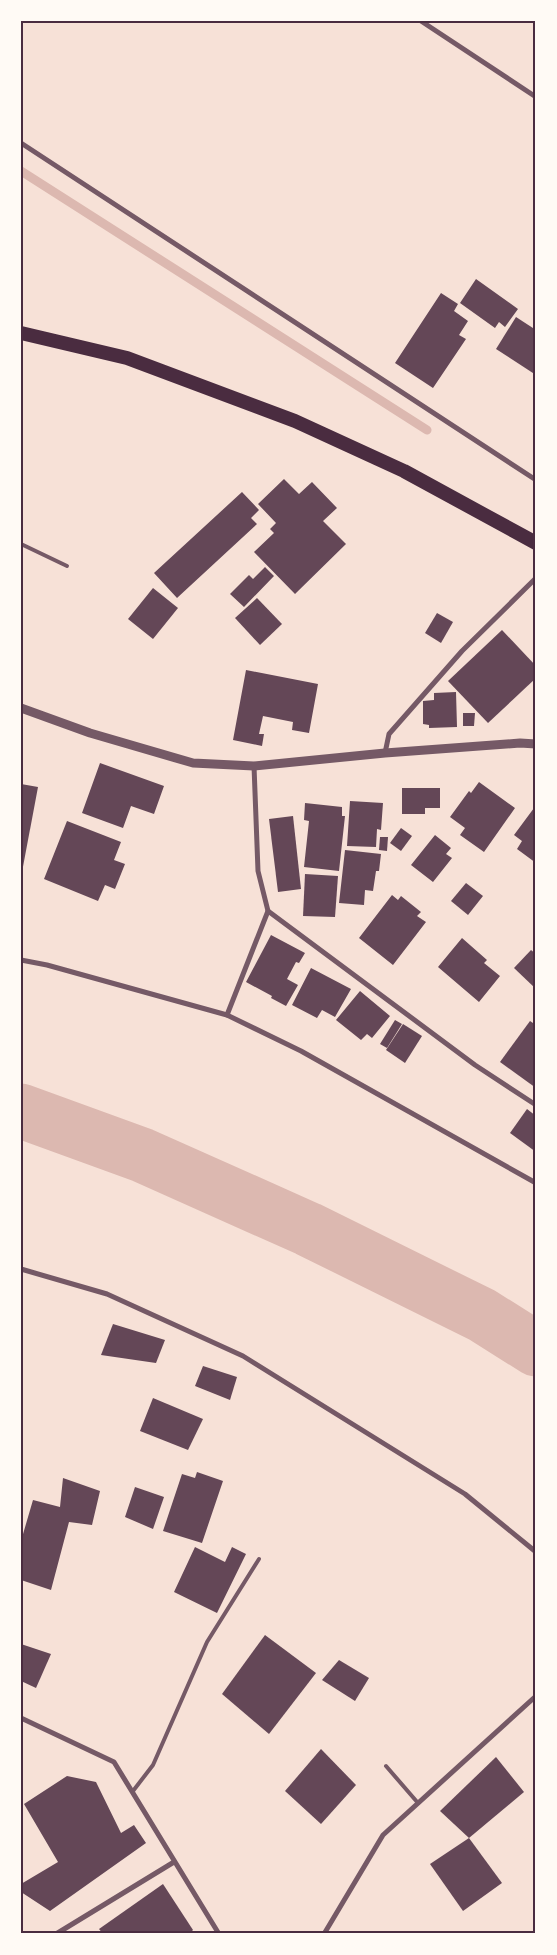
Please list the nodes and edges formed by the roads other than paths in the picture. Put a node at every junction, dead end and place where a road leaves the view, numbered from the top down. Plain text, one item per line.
1 (421, 21) edge
2 (536, 97) edge
3 (21, 143) edge
4 (21, 332) edge
5 (536, 480) edge
6 (536, 543) edge
7 (21, 544) edge
8 (67, 566) dead end
9 (536, 578) edge
10 (21, 708) edge
11 (536, 744) edge
12 (385, 753) junction
13 (254, 766) junction
14 (268, 911) junction
15 (21, 960) edge
16 (227, 1015) junction
17 (536, 1105) edge
18 (536, 1183) edge
19 (21, 1269) edge
20 (536, 1552) edge
21 (258, 1559) dead end
22 (536, 1696) edge
23 (21, 1718) edge
24 (386, 1766) dead end
25 (133, 1791) junction
26 (418, 1803) junction
27 (174, 1862) junction
28 (56, 1934) edge
29 (219, 1934) edge
30 (324, 1934) edge

1 - 2 street
3 - 5 street
4 - 6 highway
7 - 8 lane
9 - 12 street
10 - 13 street
11 - 12 street
12 - 13 street
13 - 14 street
14 - 16 street
14 - 17 street
15 - 16 street
16 - 18 street
19 - 20 street
21 - 25 lane
22 - 26 street
23 - 25 street
24 - 26 lane
25 - 27 street
26 - 30 street
27 - 28 street
27 - 29 street

